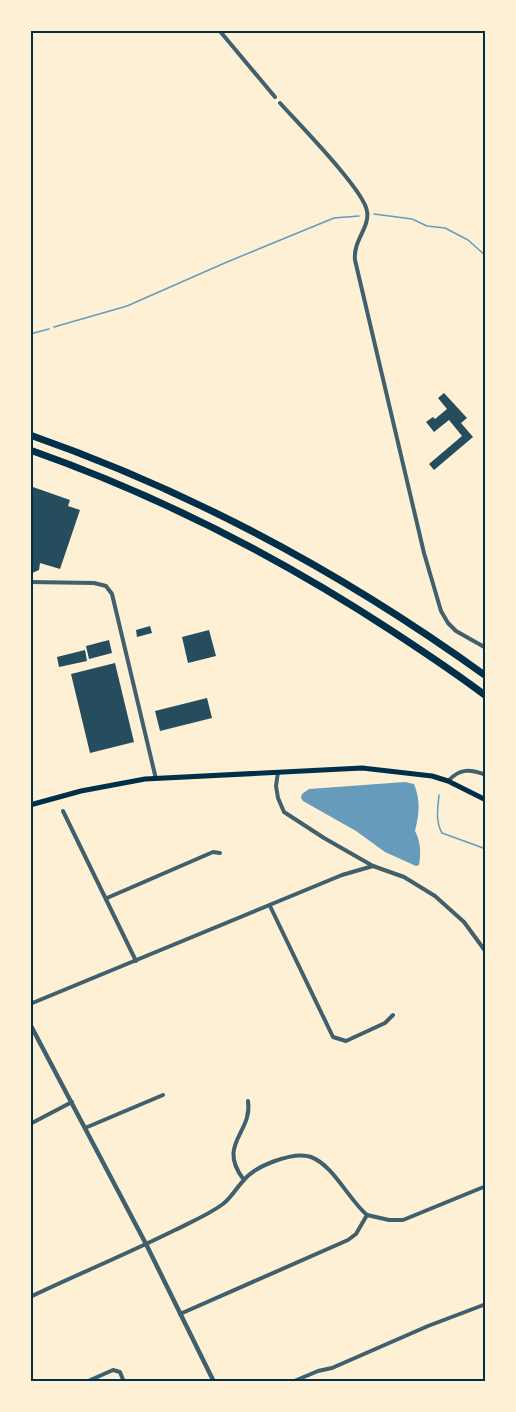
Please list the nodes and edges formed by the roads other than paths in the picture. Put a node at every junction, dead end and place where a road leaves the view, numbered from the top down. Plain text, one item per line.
1 (219, 30) edge
2 (275, 96) dead end
3 (280, 102) dead end
4 (30, 435) edge
5 (30, 450) edge
6 (30, 582) edge
7 (486, 648) edge
8 (486, 676) edge
9 (486, 696) edge
10 (278, 772) junction
11 (486, 775) edge
12 (156, 778) junction
13 (448, 781) junction
14 (486, 801) edge
15 (30, 805) edge
16 (63, 811) dead end
17 (220, 853) dead end
18 (373, 866) junction
19 (107, 898) junction
20 (270, 906) junction
21 (486, 952) edge
22 (136, 961) junction
23 (30, 1004) edge
24 (393, 1015) dead end
25 (30, 1024) edge
26 (163, 1095) dead end
27 (248, 1101) dead end
28 (72, 1102) junction
29 (30, 1124) edge
30 (85, 1128) junction
31 (243, 1180) junction
32 (486, 1186) edge
33 (367, 1215) junction
34 (146, 1244) junction
35 (30, 1297) edge
36 (486, 1304) edge
37 (180, 1314) junction
38 (86, 1382) edge
39 (124, 1382) edge
40 (214, 1382) edge
41 (292, 1382) edge

1 - 2 street
3 - 7 street
4 - 8 highway
5 - 9 highway
6 - 12 street
10 - 12 main road
10 - 13 main road
10 - 18 street
11 - 13 street
12 - 15 main road
13 - 14 main road
16 - 19 street
17 - 19 street
18 - 20 street
18 - 21 street
19 - 22 street
20 - 22 street
20 - 24 street
22 - 23 street
25 - 28 street
26 - 30 street
27 - 31 street
28 - 29 street
28 - 30 street
30 - 34 street
31 - 33 street
31 - 34 street
32 - 33 street
33 - 37 street
34 - 35 street
34 - 37 street
36 - 41 street
37 - 40 street
38 - 39 street

